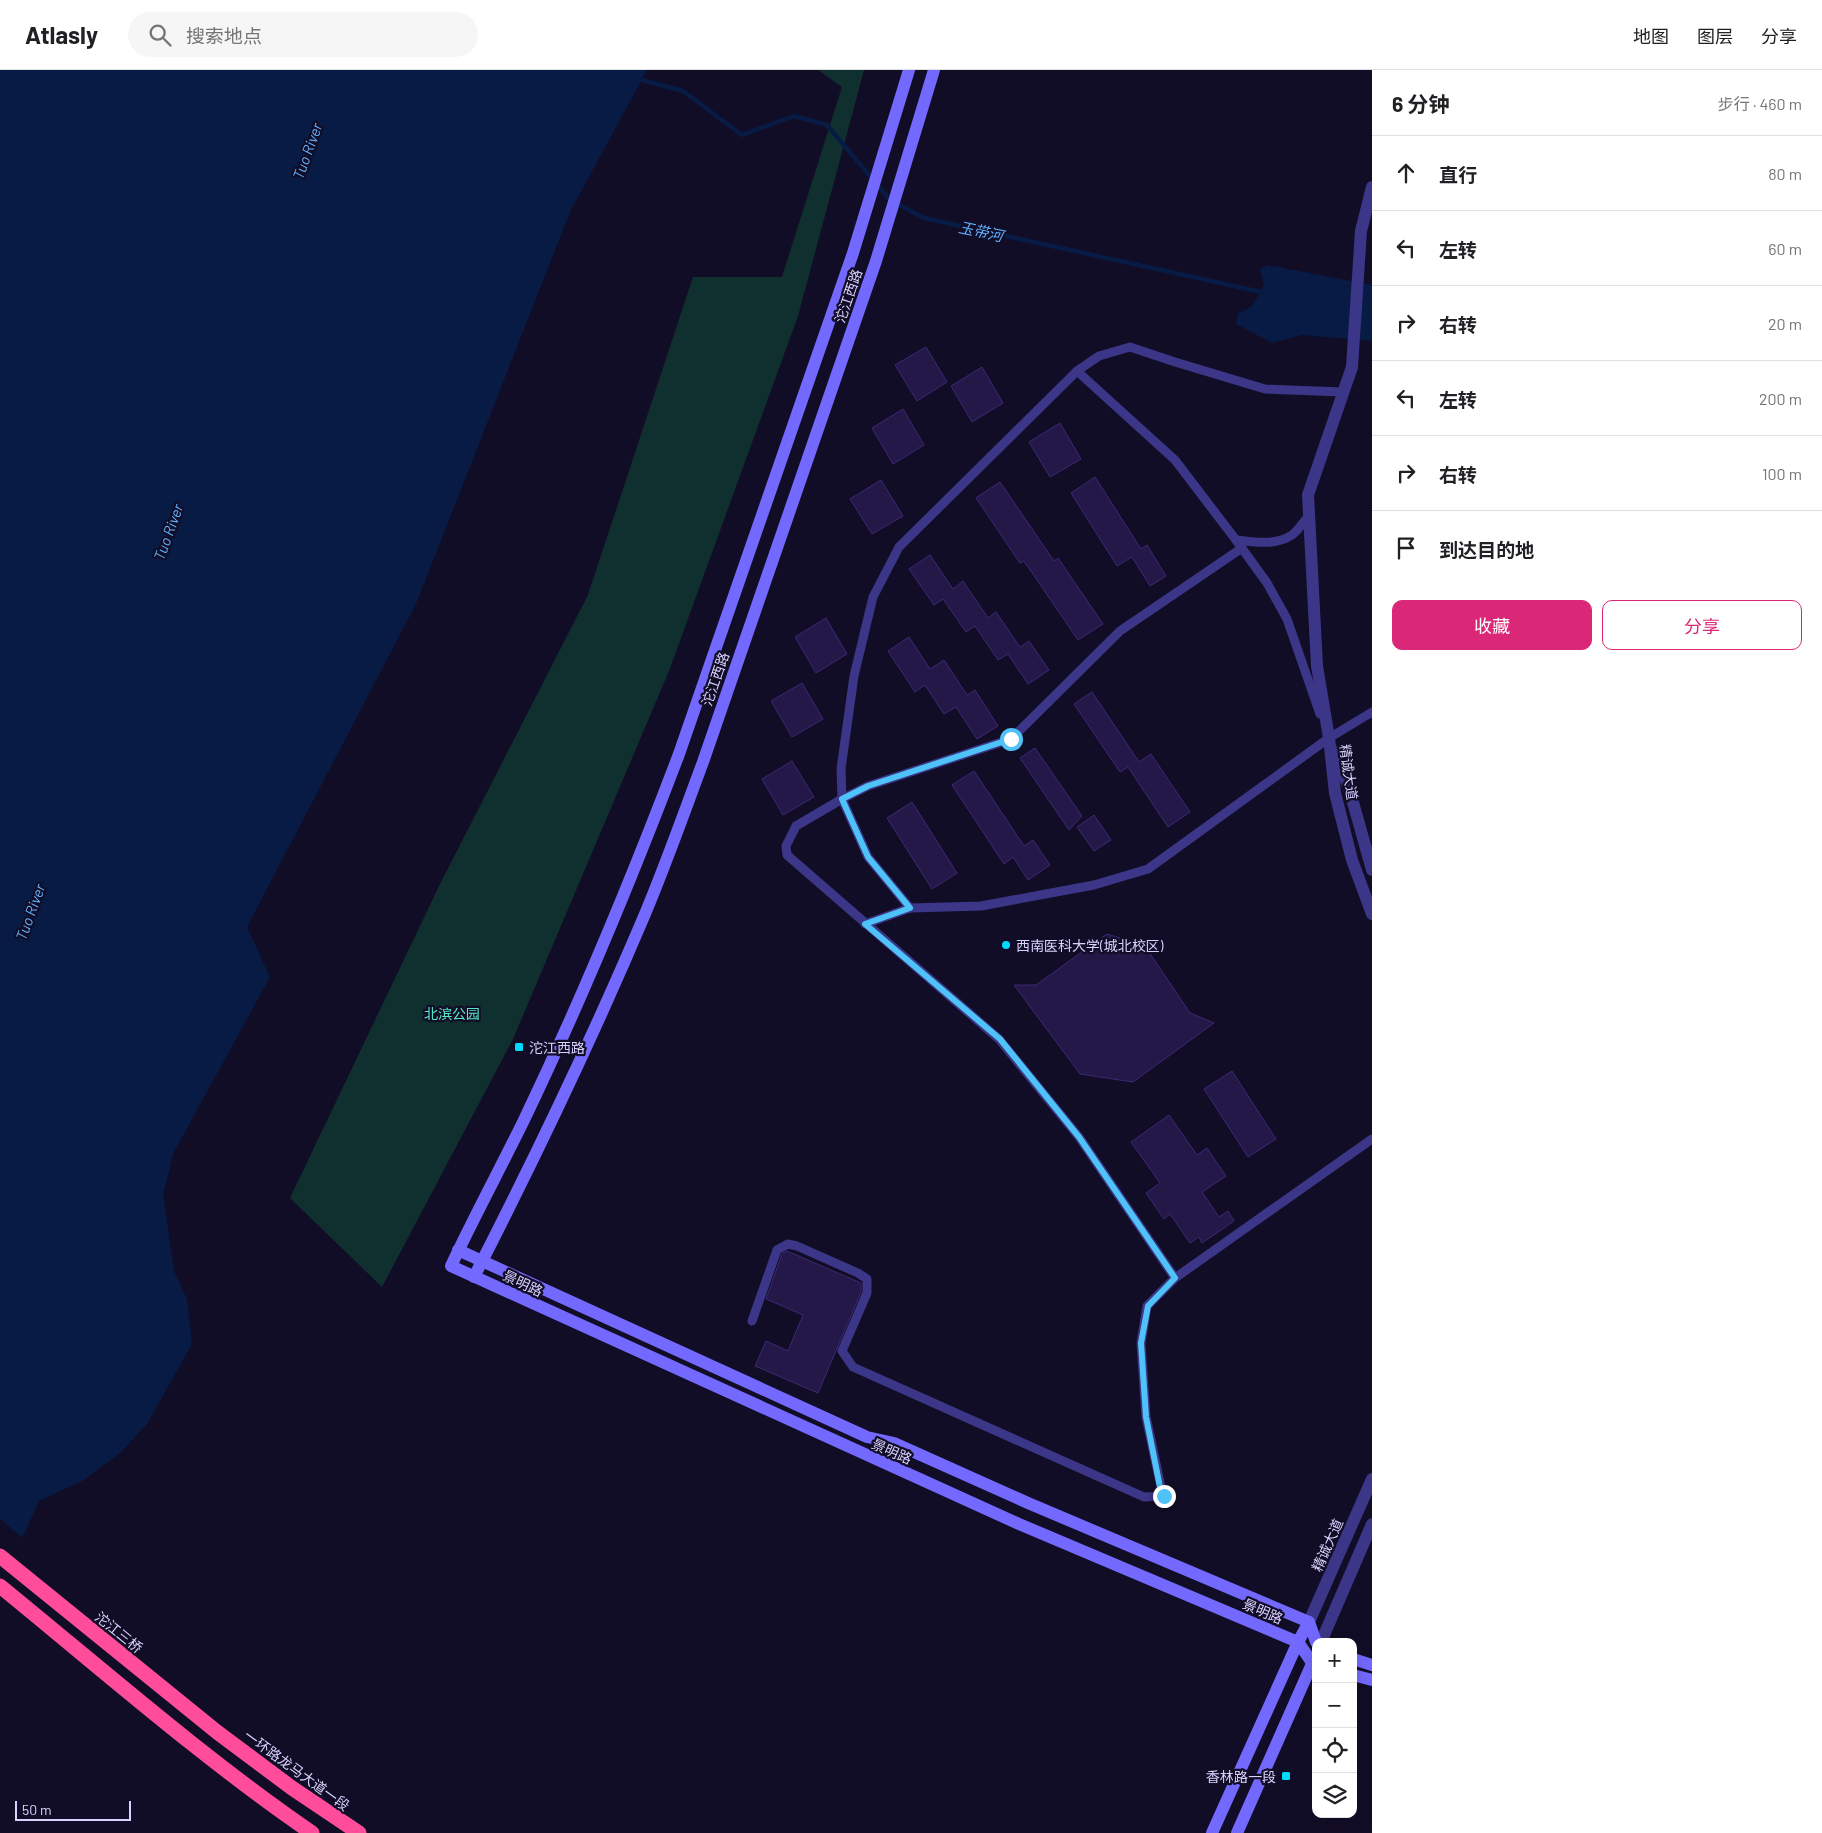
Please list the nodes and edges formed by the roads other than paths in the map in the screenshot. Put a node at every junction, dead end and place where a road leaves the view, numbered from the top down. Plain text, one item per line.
1 (909, 70) edge
2 (934, 70) edge
3 (1372, 187) edge
4 (1077, 371) junction
5 (1343, 392) junction
6 (1308, 517) junction
7 (1239, 544) junction
8 (1372, 712) edge
9 (1329, 738) junction
10 (842, 799) junction
11 (1372, 870) edge
12 (910, 908) junction
13 (1372, 914) edge
14 (865, 924) junction
15 (1372, 1139) edge
16 (458, 1250) junction
17 (482, 1261) junction
18 (451, 1266) joint
19 (474, 1277) junction
20 (1175, 1278) junction
21 (752, 1321) dead end
22 (1372, 1480) edge
23 (1372, 1524) edge
24 (0, 1556) edge
25 (0, 1586) edge
26 (1309, 1622) junction
27 (1315, 1638) edge
28 (1323, 1638) edge
29 (1298, 1642) junction
30 (1312, 1658) edge
31 (1357, 1661) edge
32 (1372, 1665) edge
33 (1312, 1668) edge
34 (1357, 1676) edge
35 (1372, 1680) edge
36 (216, 1732) joint
37 (356, 1831) edge
38 (312, 1833) edge
39 (1212, 1833) edge
40 (1237, 1833) edge

1 - 16 main road, 沱江西路
2 - 17 main road, 沱江西路
3 - 5 street
4 - 5 lane
4 - 7 lane
4 - 10 lane
5 - 6 street
6 - 7 lane
6 - 9 street
7 - 9 lane
7 - 10 lane
8 - 9 lane
9 - 11 street, 精诚大道
9 - 12 lane
9 - 13 street, 精诚大道
10 - 12 lane
10 - 14 lane
12 - 14 lane
14 - 20 lane
15 - 20 lane
16 - 17 main road, 景明路
16 - 18 main road, 沱江西路
17 - 19 main road, 沱江西路
17 - 26 main road, 景明路
18 - 19 main road, 景明路
19 - 29 main road, 景明路
20 - 21 lane
22 - 26 street, 精诚大道
23 - 28 street
24 - 36 highway, 沱江三桥
25 - 38 highway
26 - 27 main road
26 - 29 main road
29 - 30 main road
29 - 39 main road
31 - 32 main road
33 - 40 main road
34 - 35 main road
36 - 37 highway, 一环路龙马大道一段

